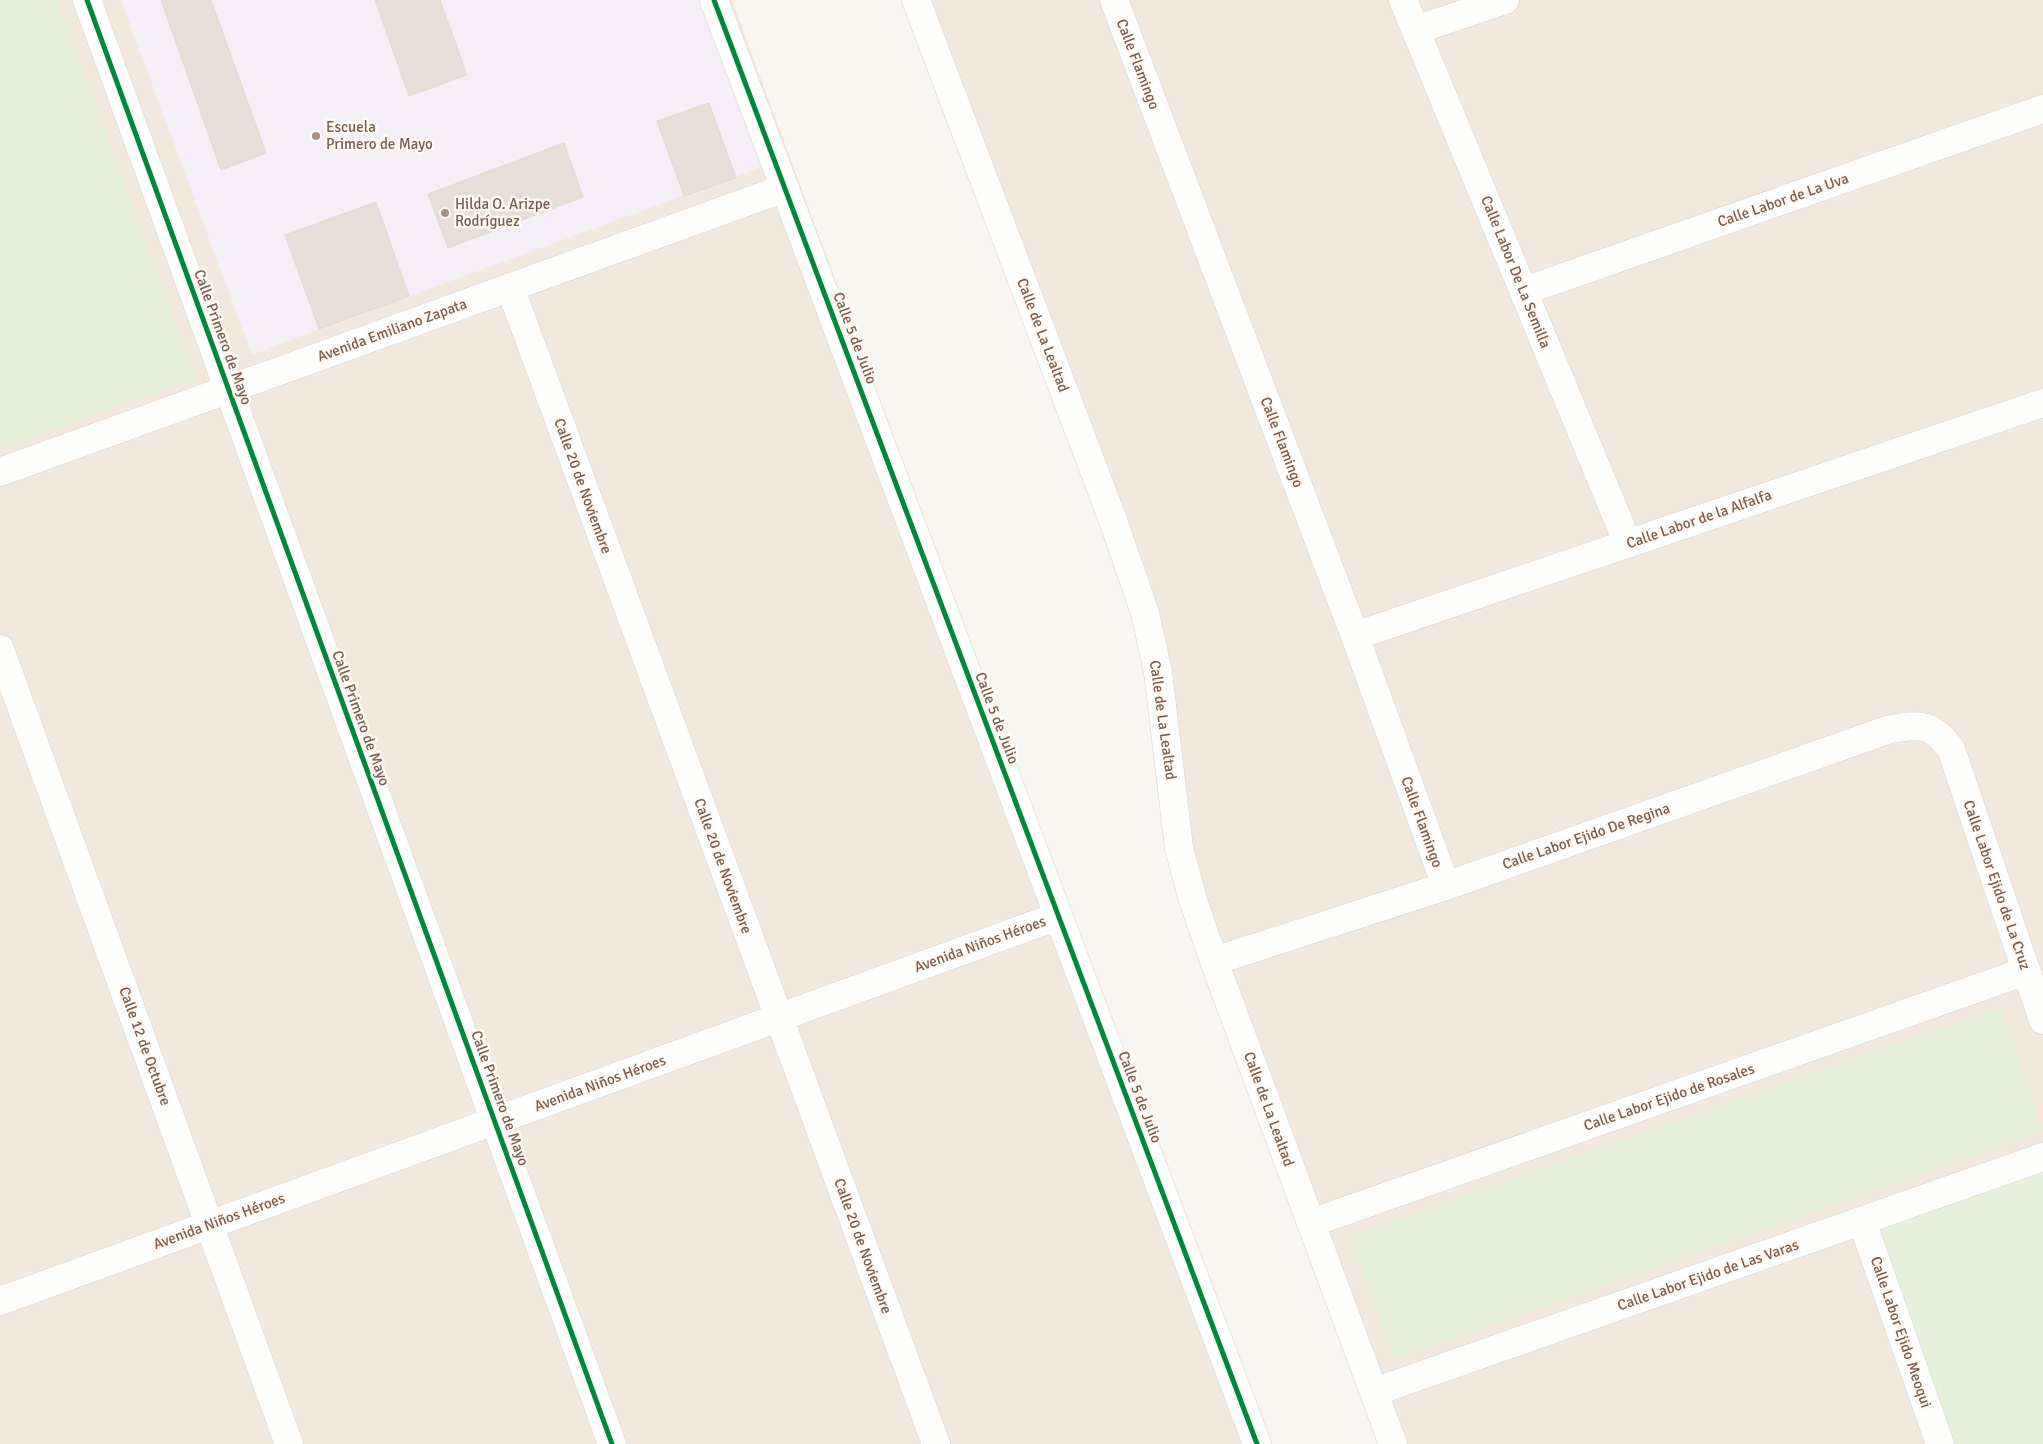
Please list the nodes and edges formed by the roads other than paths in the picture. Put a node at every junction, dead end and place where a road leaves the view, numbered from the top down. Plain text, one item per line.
1 (87, 0) edge
2 (714, 0) edge
3 (916, 0) edge
4 (1114, 0) edge
5 (1403, 0) edge
6 (1505, 0) edge
7 (1416, 30) junction
8 (2043, 109) edge
9 (785, 188) junction
10 (510, 288) junction
11 (1524, 291) junction
12 (228, 389) junction
13 (2043, 403) edge
14 (0, 472) edge
15 (1628, 544) junction
16 (1355, 636) junction
17 (0, 649) edge
18 (1952, 750) joint
19 (1446, 886) junction
20 (1058, 916) junction
21 (1214, 961) junction
22 (2026, 971) junction
23 (779, 1018) junction
24 (2043, 1020) edge
25 (495, 1121) junction
26 (2043, 1157) edge
27 (1862, 1221) junction
28 (1311, 1223) junction
29 (210, 1225) junction
30 (0, 1301) edge
31 (1374, 1392) junction
32 (290, 1444) edge
33 (612, 1444) edge
34 (936, 1444) edge
35 (1257, 1444) edge
36 (1393, 1444) edge
37 (1940, 1444) edge

1 - 12 street, Calle Primero de Mayo
2 - 9 street, Calle 5 de Julio
3 - 21 street, Calle de La Lealtad
4 - 16 street, Calle Flamingo
5 - 7 street, Calle Labor De La Semilla
6 - 7 street
7 - 11 street, Calle Labor De La Semilla
8 - 11 street, Calle Labor de La Uva
9 - 10 street, Avenida Emiliano Zapata
9 - 20 street, Calle 5 de Julio
10 - 12 street, Avenida Emiliano Zapata
10 - 23 street, Calle 20 de Noviembre
11 - 15 street, Calle Labor De La Semilla
12 - 14 street, Avenida Emiliano Zapata
12 - 25 street, Calle Primero de Mayo
13 - 15 street, Calle Labor de la Alfalfa
15 - 16 street, Calle Labor de la Alfalfa
16 - 19 street, Calle Flamingo
17 - 29 street, Calle 12 de Octubre
18 - 19 street, Calle Labor Ejido De Regina
18 - 22 street, Calle Labor Ejido de La Cruz
19 - 21 street, Calle Labor Ejido De Regina
20 - 23 street, Avenida Niños Héroes
20 - 35 street, Calle 5 de Julio
21 - 28 street, Calle de La Lealtad
22 - 24 street, Calle Labor Ejido de La Cruz
22 - 28 street, Calle Labor Ejido de Rosales
23 - 25 street, Avenida Niños Héroes
23 - 34 street, Calle 20 de Noviembre
25 - 29 street, Avenida Niños Héroes
25 - 33 street, Calle Primero de Mayo
26 - 27 street, Calle Labor Ejido de Las Varas
27 - 31 street, Calle Labor Ejido de Las Varas
27 - 37 street, Calle Labor Ejido Meoqui
28 - 31 street, Calle de La Lealtad
29 - 30 street, Avenida Niños Héroes
29 - 32 street, Calle 12 de Octubre
31 - 36 street, Calle de La Lealtad

